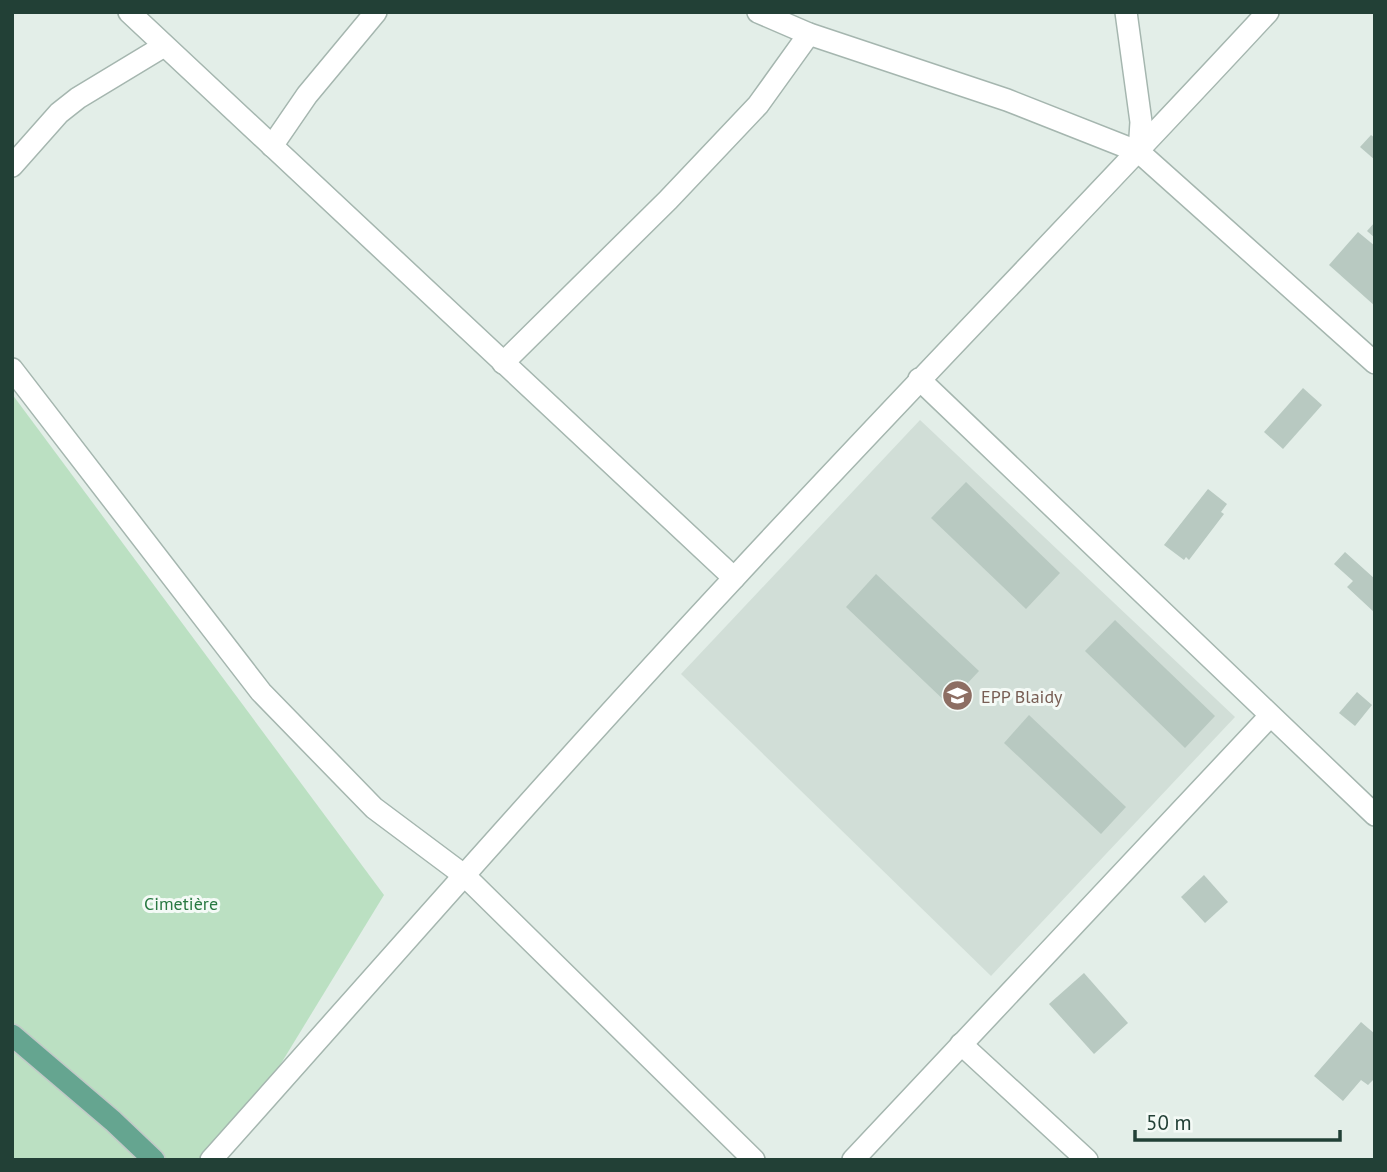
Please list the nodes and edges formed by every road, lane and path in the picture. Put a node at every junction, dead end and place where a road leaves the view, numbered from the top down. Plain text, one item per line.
1 (129, 12) edge
2 (376, 12) edge
3 (758, 12) edge
4 (1126, 12) edge
5 (1268, 12) edge
6 (809, 34) junction
7 (164, 46) junction
8 (272, 146) junction
9 (1139, 152) junction
10 (12, 166) edge
11 (1372, 354) edge
12 (503, 363) junction
13 (12, 369) edge
14 (919, 379) junction
15 (734, 578) junction
16 (1270, 716) junction
17 (1375, 815) edge
18 (465, 876) junction
19 (12, 1035) edge
20 (961, 1044) junction
21 (154, 1160) edge
22 (211, 1160) edge
23 (754, 1160) edge
24 (853, 1160) edge
25 (1087, 1160) edge

1 - 7 street
2 - 8 street
3 - 6 street
4 - 9 street
5 - 9 street
6 - 9 street
6 - 12 street
7 - 8 street
7 - 10 street
8 - 12 street
9 - 11 street
9 - 14 street
12 - 15 street
13 - 18 street
14 - 15 street
14 - 16 street
15 - 18 street
16 - 17 street
16 - 20 street
18 - 22 street
18 - 23 street
19 - 21 main road
20 - 24 street
20 - 25 street

